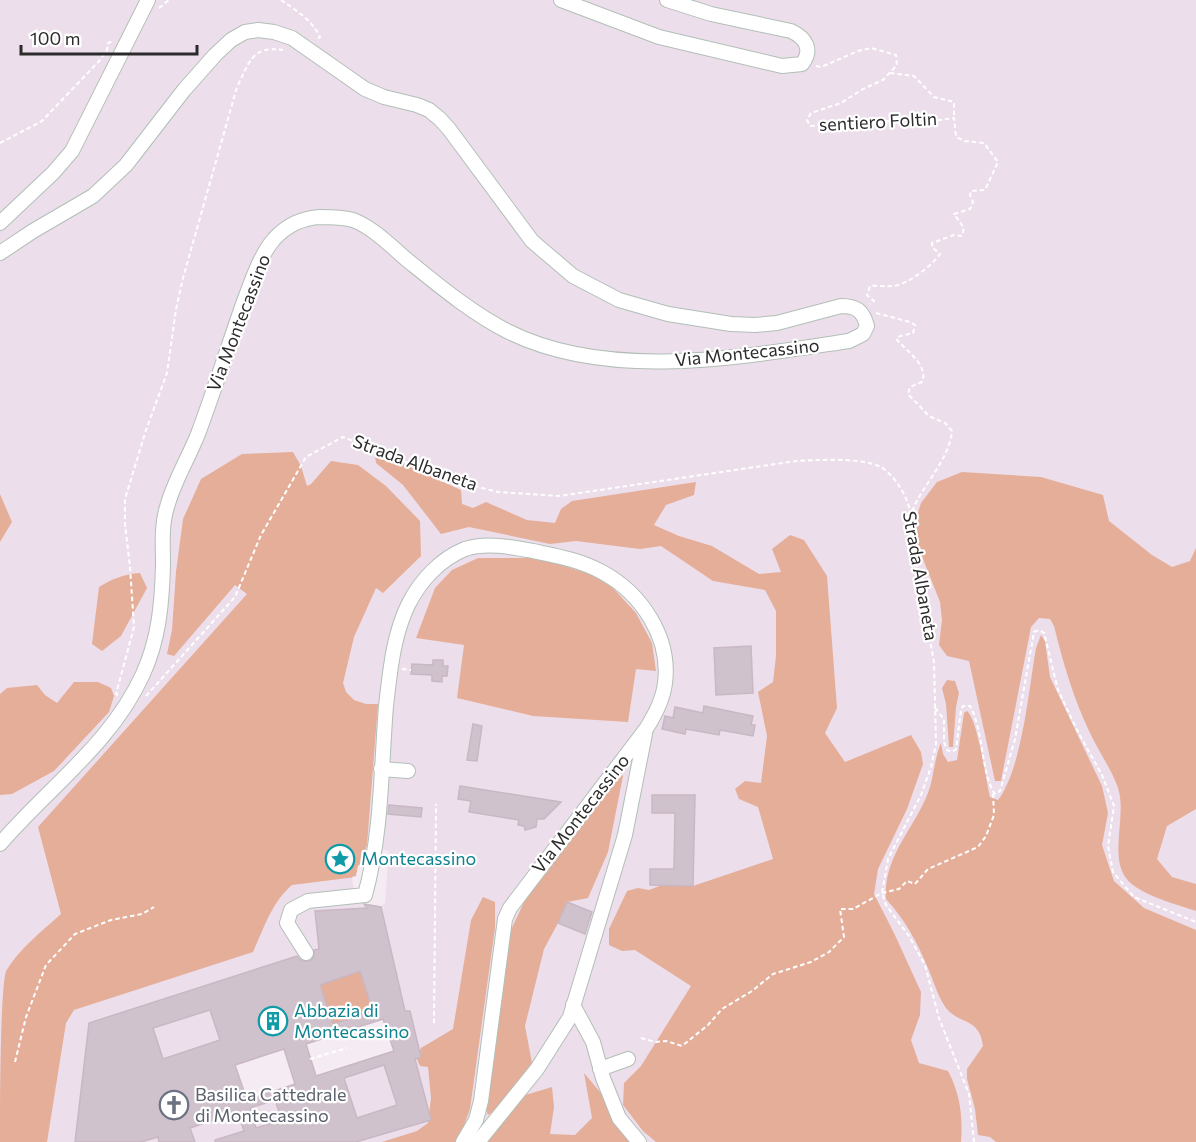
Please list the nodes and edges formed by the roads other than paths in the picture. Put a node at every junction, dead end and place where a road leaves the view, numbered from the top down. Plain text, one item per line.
1 (147, 0) edge
2 (561, 0) edge
3 (667, 0) edge
4 (0, 223) edge
5 (0, 253) edge
6 (646, 729) junction
7 (381, 769) junction
8 (408, 771) dead end
9 (0, 844) edge
10 (306, 953) dead end
11 (573, 1005) junction
12 (628, 1059) dead end
13 (600, 1069) junction
14 (463, 1142) edge
15 (478, 1142) edge
16 (639, 1142) edge

1 - 4 street
2 - 3 street
5 - 9 street, Via Montecassino
6 - 7 street, Via Montecassino
6 - 11 street
6 - 14 street, Via Montecassino
7 - 8 street
7 - 10 street, Via Montecassino
11 - 13 street
11 - 15 street
12 - 13 street
13 - 16 street

